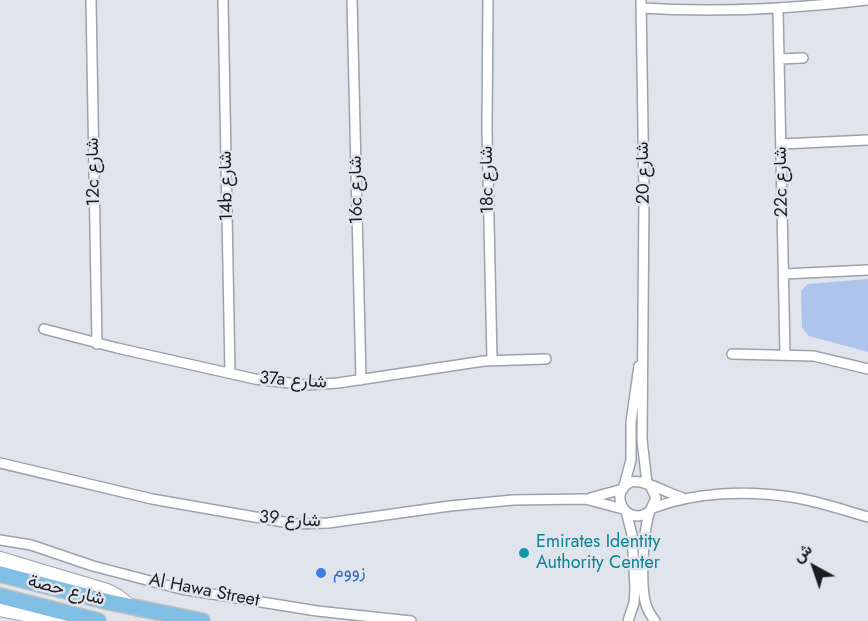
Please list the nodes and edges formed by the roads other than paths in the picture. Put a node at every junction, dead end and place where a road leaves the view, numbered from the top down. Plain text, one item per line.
1 (91, 0) edge
2 (223, 0) edge
3 (352, 0) edge
4 (488, 0) edge
5 (868, 0) edge
6 (641, 8) edge
7 (778, 9) junction
8 (803, 58) dead end
9 (779, 59) junction
10 (868, 140) edge
11 (781, 144) junction
12 (868, 270) edge
13 (784, 274) junction
14 (44, 329) dead end
15 (97, 344) junction
16 (642, 346) junction
17 (732, 354) dead end
18 (784, 354) junction
19 (546, 359) dead end
20 (492, 360) junction
21 (868, 369) edge
22 (230, 373) junction
23 (361, 380) junction
24 (0, 463) edge
25 (649, 484) junction
26 (624, 488) junction
27 (686, 498) junction
28 (585, 499) junction
29 (652, 509) junction
30 (625, 510) junction
31 (868, 517) edge
32 (0, 540) edge
33 (0, 559) edge
34 (0, 574) edge
35 (0, 596) edge
36 (129, 606) junction
37 (0, 609) edge
38 (59, 621) edge
39 (98, 621) edge
40 (202, 621) edge
41 (411, 621) edge
42 (628, 621) edge
43 (655, 621) edge

1 - 15 street, 12c شارع
2 - 22 street, 14b شارع
3 - 23 street, 16c شارع
4 - 20 street, 18c شارع
5 - 7 street
6 - 7 street
6 - 16 street, شارع 20
7 - 9 street, 22c شارع
8 - 9 street
9 - 11 street, 22c شارع
10 - 11 street
11 - 13 street, 22c شارع
12 - 13 street
13 - 18 street, 22c شارع
14 - 15 street, 37a شارع
15 - 22 street, 37a شارع
16 - 25 street, شارع 20
16 - 26 street, شارع 20
17 - 18 street
18 - 21 street
19 - 20 street, 37a شارع
20 - 23 street, 37a شارع
22 - 23 street, 37a شارع
24 - 28 street, شارع 39
25 - 26 street
25 - 27 street
25 - 29 street
26 - 28 street, شارع 39
26 - 30 street
27 - 29 street
27 - 31 street
28 - 30 street, شارع 39
29 - 30 street
29 - 43 street
30 - 42 street
32 - 41 street, Al Hawa Street
33 - 36 main road
34 - 36 main road, شارع حصة
35 - 39 main road, شارع حصة
36 - 40 main road, شارع حصة
37 - 38 main road

